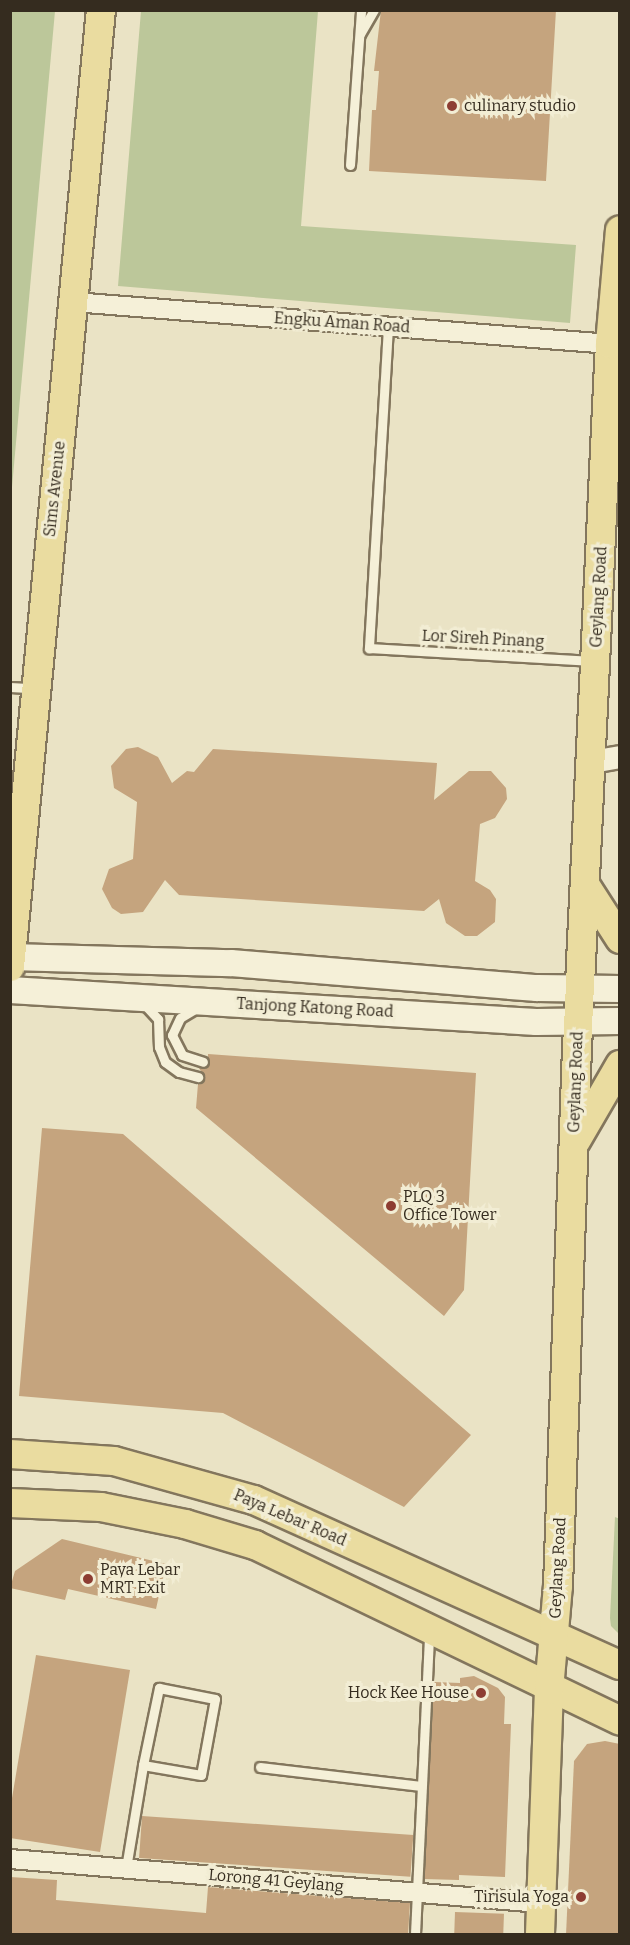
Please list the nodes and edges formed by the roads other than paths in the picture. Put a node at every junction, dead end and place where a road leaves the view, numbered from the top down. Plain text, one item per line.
1 (101, 10) edge
2 (361, 10) edge
3 (374, 10) edge
4 (359, 36) junction
5 (350, 165) dead end
6 (620, 230) edge
7 (73, 302) junction
8 (388, 327) junction
9 (610, 344) junction
10 (596, 661) junction
11 (23, 688) edge
12 (606, 759) edge
13 (586, 886) junction
14 (620, 939) edge
15 (11, 962) edge
16 (580, 989) junction
17 (620, 989) edge
18 (10, 990) edge
19 (115, 997) junction
20 (239, 1004) junction
21 (579, 1020) junction
22 (620, 1020) edge
23 (203, 1062) dead end
24 (620, 1065) edge
25 (198, 1077) dead end
26 (574, 1145) junction
27 (10, 1454) edge
28 (10, 1503) edge
29 (429, 1632) junction
30 (555, 1634) junction
31 (620, 1665) edge
32 (549, 1690) junction
33 (620, 1721) edge
34 (143, 1765) junction
35 (260, 1767) dead end
36 (421, 1786) junction
37 (10, 1859) edge
38 (126, 1868) junction
39 (417, 1892) junction
40 (542, 1903) junction
41 (415, 1935) edge
42 (540, 1935) edge

1 - 7 main road, Sims Avenue
2 - 4 lane
3 - 4 lane
4 - 5 lane
6 - 9 main road, Geylang Road
7 - 8 street, Engku Aman Road
7 - 11 main road, Sims Avenue
8 - 9 street, Engku Aman Road
8 - 10 lane, Lor Sireh Pinang
9 - 10 main road, Geylang Road
10 - 12 main road, Geylang Road
11 - 15 main road, Sims Avenue
12 - 13 main road, Geylang Road
13 - 14 main road
13 - 16 main road, Geylang Road
15 - 16 main road
16 - 17 main road
16 - 21 main road, Geylang Road
18 - 19 main road, Tanjong Katong Road
19 - 20 main road, Tanjong Katong Road
19 - 25 lane
20 - 21 main road, Tanjong Katong Road
20 - 23 lane
21 - 22 main road, Tanjong Katong Road
21 - 26 main road, Geylang Road
24 - 26 main road
26 - 30 main road, Geylang Road
27 - 30 main road, Paya Lebar Road
28 - 29 main road
29 - 32 main road
29 - 36 lane
30 - 31 main road, Paya Lebar Road
30 - 32 main road, Geylang Road
32 - 33 main road
32 - 40 main road, Geylang Road
34 - 34 lane
34 - 38 lane
35 - 36 lane
36 - 39 lane
37 - 38 street, Lorong 41 Geylang
38 - 39 street, Lorong 41 Geylang
39 - 40 street, Lorong 41 Geylang
39 - 41 lane
40 - 42 main road, Geylang Road

